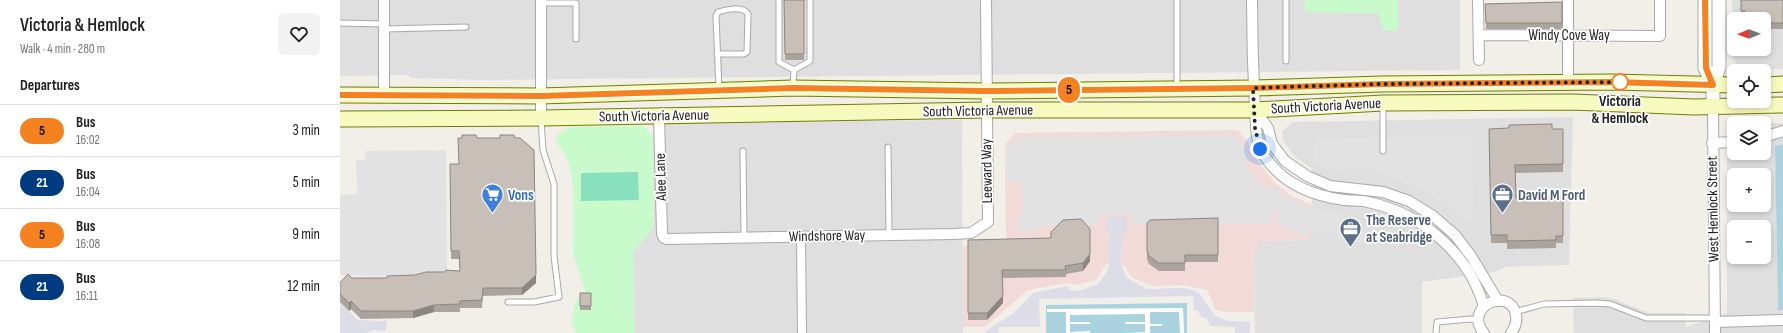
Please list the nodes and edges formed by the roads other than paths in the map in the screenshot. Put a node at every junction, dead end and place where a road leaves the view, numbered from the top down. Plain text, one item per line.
1 (384, 0) edge
2 (778, 0) edge
3 (810, 0) edge
4 (986, 0) edge
5 (1177, 0) edge
6 (1252, 0) edge
7 (1286, 0) edge
8 (1478, 0) edge
9 (1568, 0) edge
10 (1660, 0) edge
11 (1705, 0) edge
12 (1719, 0) edge
13 (576, 1) edge
14 (540, 2) edge
15 (340, 24) edge
16 (384, 26) junction
17 (466, 27) dead end
18 (1479, 35) junction
19 (1568, 35) junction
20 (576, 39) dead end
21 (717, 54) junction
22 (1479, 60) dead end
23 (1286, 61) dead end
24 (794, 70) junction
25 (1568, 82) junction
26 (1771, 84) edge
27 (1783, 84) edge
28 (1713, 85) junction
29 (1727, 85) edge
30 (793, 88) junction
31 (1253, 88) junction
32 (1177, 89) junction
33 (719, 90) junction
34 (986, 91) junction
35 (340, 95) edge
36 (384, 95) junction
37 (540, 96) junction
38 (1383, 103) junction
39 (1783, 106) edge
40 (1713, 107) junction
41 (986, 110) junction
42 (1255, 110) junction
43 (659, 116) junction
44 (541, 118) junction
45 (340, 119) edge
46 (1783, 131) edge
47 (1771, 135) edge
48 (1727, 142) edge
49 (1712, 143) junction
50 (888, 147) dead end
51 (743, 151) dead end
52 (1383, 151) dead end
53 (988, 222) joint
54 (889, 235) junction
55 (801, 237) junction
56 (664, 238) joint
57 (744, 238) junction
58 (1498, 301) junction
59 (508, 302) dead end
60 (1484, 307) junction
61 (1515, 312) junction
62 (1479, 320) junction
63 (1715, 320) junction
64 (1783, 320) edge
65 (802, 333) edge
66 (1436, 333) edge
67 (1484, 333) edge
68 (1511, 333) edge
69 (1715, 333) edge

1 - 16 street
2 - 24 lane
3 - 24 lane
4 - 34 street, Leeward Way
5 - 32 lane
6 - 31 street
7 - 23 lane
8 - 18 street
9 - 19 street
10 - 19 street, Windy Cove Way
11 - 28 street, West Hemlock Street
12 - 28 street, West Hemlock Street
13 - 14 lane
13 - 20 lane
14 - 37 street
15 - 16 lane
16 - 17 lane
16 - 36 street
18 - 19 street, Windy Cove Way
18 - 22 street
19 - 25 street
21 - 21 lane
21 - 33 lane
24 - 30 lane
25 - 28 main road, South Victoria Avenue
25 - 31 main road, South Victoria Avenue
26 - 27 main road
28 - 29 main road, South Victoria Avenue
28 - 40 street, West Hemlock Street
30 - 33 main road, South Victoria Avenue
30 - 34 main road, South Victoria Avenue
31 - 32 main road, South Victoria Avenue
31 - 42 street
32 - 34 main road, South Victoria Avenue
33 - 37 main road, South Victoria Avenue
34 - 41 street, Leeward Way
35 - 36 main road, South Victoria Avenue
36 - 37 main road, South Victoria Avenue
37 - 44 street
38 - 40 main road, South Victoria Avenue
38 - 42 main road, South Victoria Avenue
38 - 52 lane
39 - 40 main road, South Victoria Avenue
40 - 49 street, West Hemlock Street
41 - 42 main road, South Victoria Avenue
41 - 43 main road, South Victoria Avenue
41 - 53 street, Leeward Way
42 - 58 street
42 - 60 street
43 - 44 main road, South Victoria Avenue
43 - 56 street, Alee Lane
44 - 45 main road, South Victoria Avenue
44 - 59 lane
46 - 47 street
48 - 49 street
49 - 63 street, West Hemlock Street
50 - 54 lane
51 - 57 lane
53 - 54 street, Windshore Way
54 - 55 street, Windshore Way
55 - 57 street, Windshore Way
55 - 65 street
56 - 57 street, Windshore Way
58 - 60 street
58 - 61 street
60 - 62 street
61 - 63 lane
61 - 68 street
62 - 66 lane
62 - 67 street
63 - 64 street
63 - 69 street, West Hemlock Street

